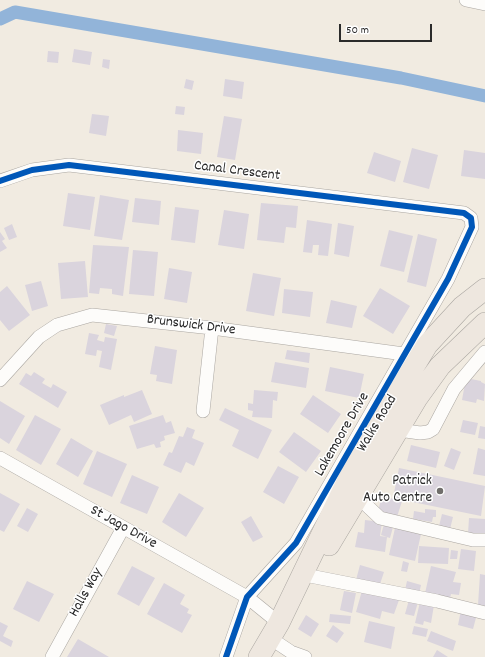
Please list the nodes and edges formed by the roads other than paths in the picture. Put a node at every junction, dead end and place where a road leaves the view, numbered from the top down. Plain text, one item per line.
1 (466, 0) edge
2 (485, 4) edge
3 (0, 181) edge
4 (471, 218) joint
5 (485, 289) edge
6 (485, 322) edge
7 (212, 328) junction
8 (485, 352) edge
9 (404, 354) junction
10 (0, 380) edge
11 (203, 411) dead end
12 (399, 430) junction
13 (0, 458) edge
14 (359, 498) junction
15 (123, 528) junction
16 (485, 540) edge
17 (310, 576) junction
18 (247, 597) junction
19 (485, 613) edge
20 (274, 631) junction
21 (52, 657) edge
22 (226, 657) edge
23 (259, 657) edge
24 (305, 657) edge

1 - 2 street
3 - 4 street, Canal Crescent
4 - 9 street, Lakemoore Drive
5 - 20 main road, Walks Road
6 - 12 main road, Walks Road
7 - 9 street, Brunswick Drive
7 - 10 street, Brunswick Drive
7 - 11 street
8 - 12 street
9 - 18 street, Lakemoore Drive
12 - 14 main road, Walks Road
13 - 15 street, St Jago Drive
14 - 16 street
14 - 17 main road, Walks Road
15 - 18 street, St Jago Drive
15 - 21 street, Halls Way
17 - 19 street
17 - 20 main road, Walks Road
18 - 20 street, St Jago Drive
18 - 22 street, Lakemoore Drive
20 - 23 main road, Walks Road
20 - 24 street, St Jago Drive

